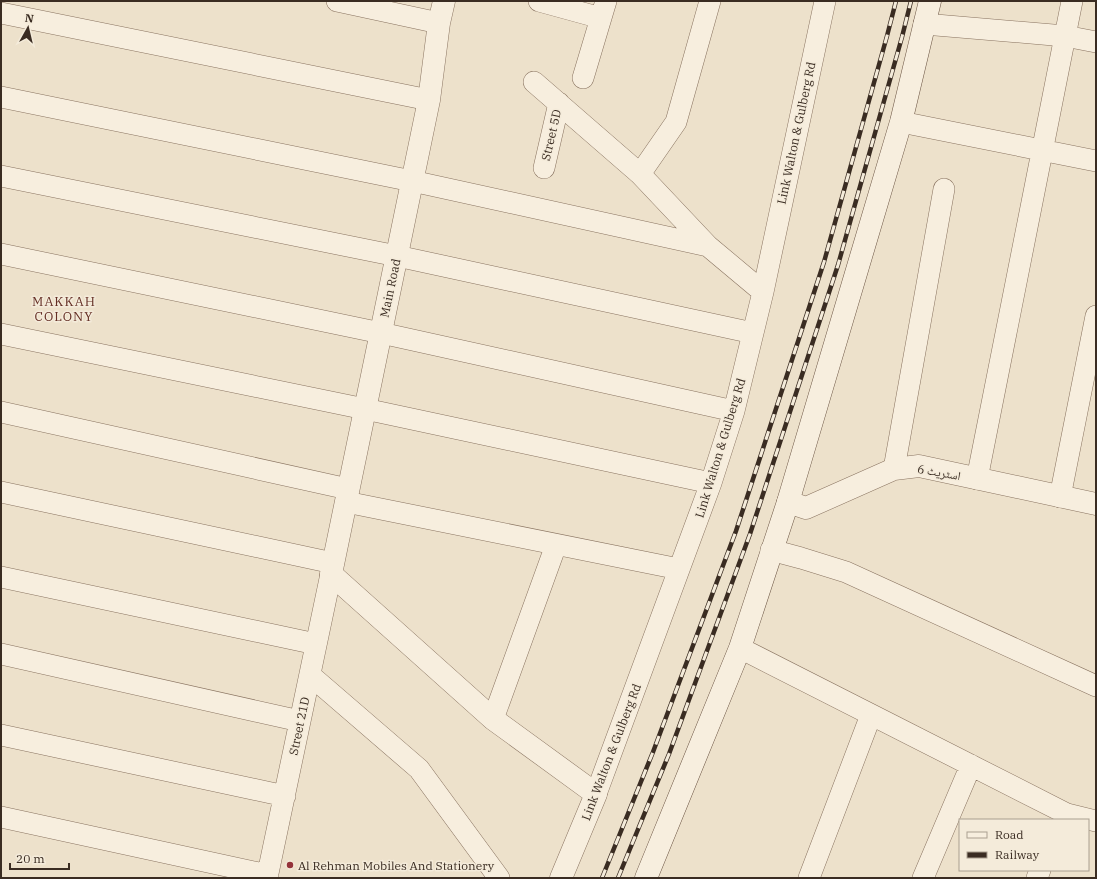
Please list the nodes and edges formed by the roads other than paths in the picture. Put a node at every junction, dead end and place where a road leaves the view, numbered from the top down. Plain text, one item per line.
1 (337, 1) edge
2 (444, 1) edge
3 (539, 1) edge
4 (710, 1) edge
5 (824, 1) edge
6 (930, 1) edge
7 (1072, 1) edge
8 (604, 9) edge
9 (1, 13) edge
10 (439, 23) junction
11 (924, 24) junction
12 (1065, 36) junction
13 (1096, 42) edge
14 (583, 78) dead end
15 (534, 82) dead end
16 (1, 97) edge
17 (429, 100) junction
18 (559, 103) junction
19 (901, 122) junction
20 (1042, 150) junction
21 (1096, 161) edge
22 (544, 168) dead end
23 (640, 174) junction
24 (1, 176) edge
25 (412, 181) junction
26 (944, 189) dead end
27 (708, 246) junction
28 (1, 254) edge
29 (397, 256) junction
30 (763, 292) junction
31 (1096, 316) edge
32 (381, 332) junction
33 (753, 333) junction
34 (1, 334) edge
35 (365, 409) junction
36 (734, 411) junction
37 (1, 412) edge
38 (894, 469) junction
39 (977, 479) junction
40 (711, 483) junction
41 (1, 492) edge
42 (347, 496) junction
43 (1060, 497) junction
44 (788, 502) junction
45 (1096, 504) edge
46 (556, 545) junction
47 (771, 550) junction
48 (332, 569) junction
49 (679, 569) junction
50 (1, 578) edge
51 (316, 644) junction
52 (740, 648) junction
53 (1, 654) edge
54 (310, 675) junction
55 (1096, 686) edge
56 (871, 715) junction
57 (492, 719) junction
58 (300, 721) junction
59 (1, 735) edge
60 (971, 765) junction
61 (596, 794) junction
62 (285, 796) junction
63 (1, 817) edge
64 (1065, 817) edge
65 (1080, 819) edge
66 (271, 874) edge
67 (498, 878) edge
68 (561, 878) edge
69 (646, 878) edge
70 (809, 878) edge
71 (923, 878) edge

1 - 10 street
2 - 10 street, Main Road
3 - 8 street
4 - 23 street
5 - 30 street, Link Walton & Gulberg Rd
6 - 11 street
7 - 12 street
8 - 14 street
9 - 17 street
10 - 17 street, Main Road
11 - 12 street
11 - 19 street
12 - 13 street
12 - 20 street
15 - 18 street
16 - 25 street
17 - 25 street, Main Road
18 - 22 street, Street 5D
18 - 23 street
19 - 20 street
19 - 44 street
20 - 21 street
20 - 39 street
23 - 27 street
24 - 29 street
25 - 27 street
25 - 29 street, Main Road
26 - 38 street
27 - 30 street
28 - 32 street
29 - 32 street, Main Road
29 - 33 street
30 - 33 street, Link Walton & Gulberg Rd
31 - 43 street
32 - 35 street, Main Road
32 - 36 street
33 - 36 street, Link Walton & Gulberg Rd
34 - 35 street
35 - 40 street
35 - 42 street, Main Road
36 - 40 street, Link Walton & Gulberg Rd
37 - 42 street
38 - 39 street, اسٹریٹ 6
38 - 44 street, اسٹریٹ 6
39 - 43 street, اسٹریٹ 6
40 - 49 street, Link Walton & Gulberg Rd
41 - 48 street
42 - 46 street
42 - 48 street, Main Road
43 - 45 street, اسٹریٹ 6
44 - 47 street
46 - 49 street
46 - 57 street
47 - 52 street
47 - 55 street
48 - 51 street, Street 21D
48 - 57 street
49 - 61 street, Link Walton & Gulberg Rd
50 - 51 street
51 - 54 street, Street 21D
52 - 56 street
52 - 69 street
53 - 58 street
54 - 58 street, Street 21D
54 - 67 street
56 - 60 street
56 - 70 street
57 - 61 street
58 - 62 street, Street 21D
59 - 62 street
60 - 64 street
60 - 71 street
61 - 68 street, Link Walton & Gulberg Rd
62 - 66 street, Street 21D
63 - 66 street
64 - 65 street

